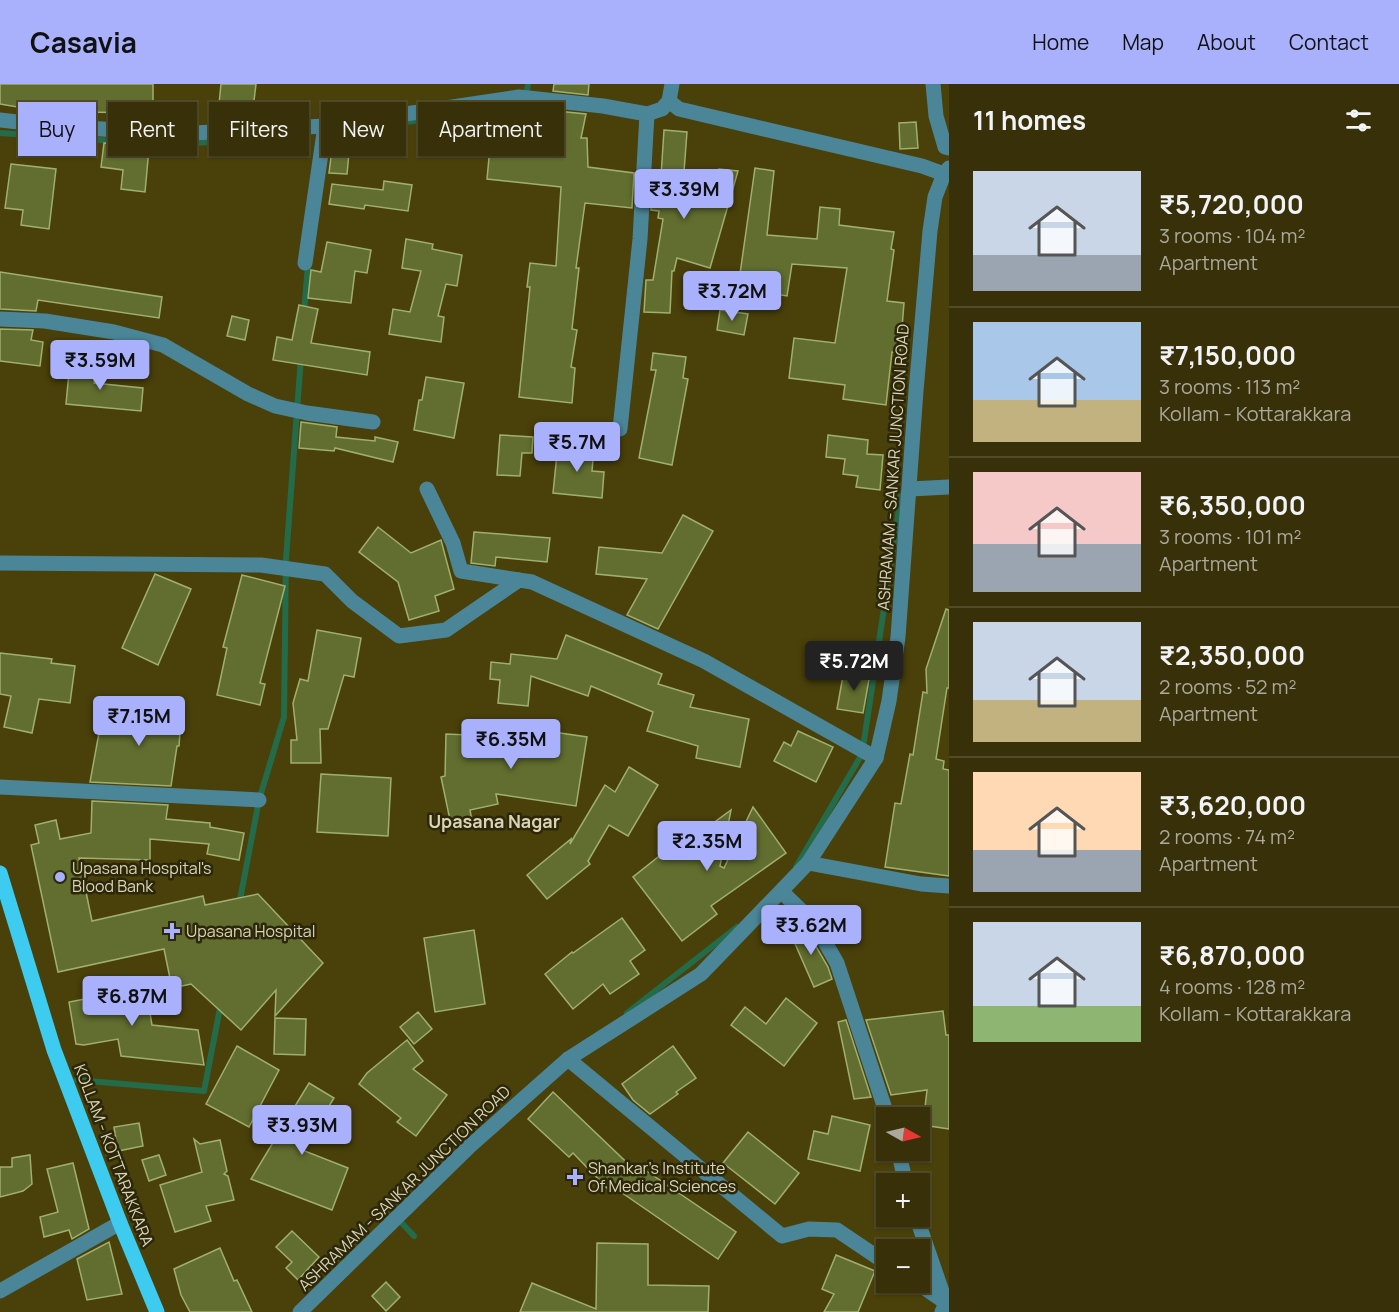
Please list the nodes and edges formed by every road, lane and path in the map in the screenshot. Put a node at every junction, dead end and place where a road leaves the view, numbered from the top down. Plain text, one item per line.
1 (672, 84) edge
2 (933, 84) edge
3 (519, 90) edge
4 (669, 101) junction
5 (406, 111) edge
6 (647, 114) junction
7 (0, 120) edge
8 (321, 126) edge
9 (949, 148) edge
10 (321, 153) edge
11 (946, 171) edge
12 (305, 263) dead end
13 (0, 319) edge
14 (373, 422) dead end
15 (620, 429) dead end
16 (949, 487) edge
17 (427, 489) dead end
18 (910, 489) junction
19 (0, 563) edge
20 (519, 580) junction
21 (876, 758) junction
22 (0, 786) edge
23 (259, 800) dead end
24 (808, 863) junction
25 (0, 873) edge
26 (949, 886) edge
27 (782, 892) junction
28 (568, 1059) junction
29 (884, 1107) edge
30 (120, 1223) junction
31 (920, 1227) edge
32 (876, 1256) edge
33 (0, 1291) edge
34 (930, 1293) edge
35 (946, 1306) edge
36 (157, 1312) edge
37 (300, 1312) edge

1 - 4 street
2 - 9 street
3 - 5 street
3 - 6 street
4 - 6 street
4 - 11 street
6 - 15 street
7 - 8 street
10 - 12 street
11 - 18 street, ASHRAMAM - SANKAR JUNCTION ROAD
13 - 14 street
16 - 18 street
17 - 20 street
18 - 21 street, ASHRAMAM - SANKAR JUNCTION ROAD
19 - 20 street
20 - 21 street
21 - 24 street, ASHRAMAM - SANKAR JUNCTION ROAD
22 - 23 street
24 - 26 street
24 - 27 street, ASHRAMAM - SANKAR JUNCTION ROAD
25 - 30 main road, KOLLAM - KOTTARAKKARA
27 - 28 street, ASHRAMAM - SANKAR JUNCTION ROAD
27 - 29 street
28 - 32 street
28 - 37 street, ASHRAMAM - SANKAR JUNCTION ROAD
30 - 33 street
30 - 36 main road, KOLLAM - KOTTARAKKARA
31 - 35 street
34 - 35 street

